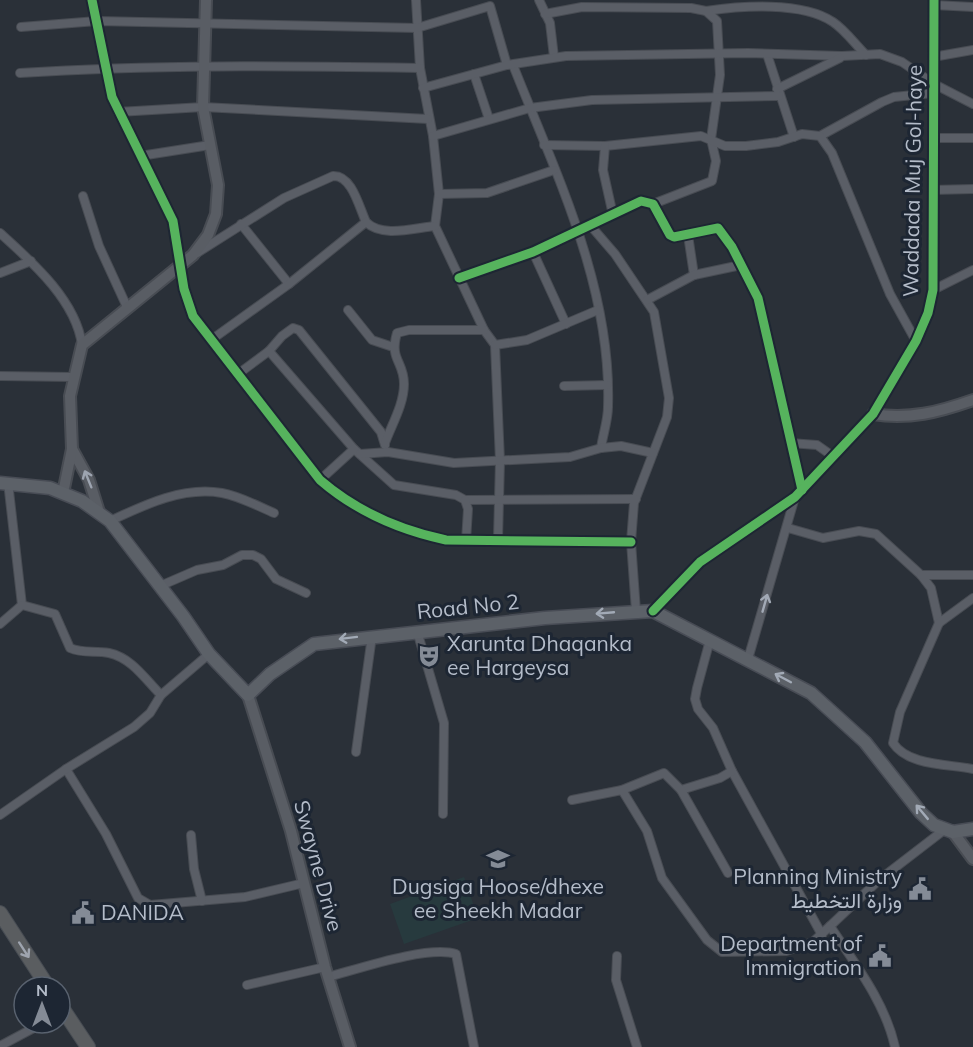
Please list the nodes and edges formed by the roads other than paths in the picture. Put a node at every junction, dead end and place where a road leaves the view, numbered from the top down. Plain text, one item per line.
1 (92, 0) edge
2 (206, 0) edge
3 (416, 0) edge
4 (539, 0) edge
5 (934, 2) edge
6 (491, 3) edge
7 (598, 3) edge
8 (753, 4) edge
9 (787, 4) edge
10 (973, 6) edge
11 (706, 11) junction
12 (545, 14) junction
13 (97, 21) junction
14 (205, 25) junction
15 (21, 27) dead end
16 (417, 28) junction
17 (973, 50) edge
18 (718, 53) junction
19 (767, 54) junction
20 (866, 55) junction
21 (554, 57) junction
22 (842, 57) junction
23 (933, 57) junction
24 (204, 65) junction
25 (510, 65) junction
26 (106, 67) junction
27 (420, 68) junction
28 (20, 73) dead end
29 (474, 74) junction
30 (423, 88) junction
31 (933, 89) junction
32 (778, 93) junction
33 (717, 97) junction
34 (973, 104) edge
35 (203, 107) junction
36 (530, 108) junction
37 (118, 112) junction
38 (428, 118) junction
39 (489, 120) junction
40 (433, 136) junction
41 (820, 136) junction
42 (794, 137) junction
43 (932, 138) junction
44 (973, 138) edge
45 (711, 139) junction
46 (210, 145) junction
47 (544, 145) junction
48 (605, 146) junction
49 (140, 156) junction
50 (554, 170) junction
51 (932, 189) junction
52 (973, 189) edge
53 (439, 194) junction
54 (83, 196) dead end
55 (653, 204) junction
56 (613, 215) junction
57 (366, 222) junction
58 (241, 224) junction
59 (435, 225) junction
60 (590, 225) junction
61 (579, 230) junction
62 (688, 235) junction
63 (1, 236) edge
64 (533, 252) junction
65 (193, 255) junction
66 (31, 261) junction
67 (741, 265) junction
68 (180, 266) junction
69 (973, 270) edge
70 (0, 273) edge
71 (694, 275) junction
72 (459, 278) junction
73 (289, 284) junction
74 (933, 290) junction
75 (647, 300) junction
76 (127, 307) junction
77 (348, 310) dead end
78 (598, 310) junction
79 (566, 324) junction
80 (484, 330) junction
81 (211, 340) junction
82 (916, 341) junction
83 (82, 345) junction
84 (495, 345) junction
85 (393, 347) junction
86 (269, 351) junction
87 (238, 374) junction
88 (0, 376) edge
89 (73, 377) junction
90 (607, 385) junction
91 (564, 386) dead end
92 (973, 400) edge
93 (873, 414) junction
94 (385, 443) junction
95 (790, 443) junction
96 (601, 448) junction
97 (72, 449) junction
98 (357, 451) junction
99 (388, 452) junction
100 (653, 453) junction
101 (834, 457) junction
102 (500, 461) junction
103 (320, 480) junction
104 (4, 483) edge
105 (802, 490) junction
106 (63, 493) junction
107 (795, 497) junction
108 (498, 499) junction
109 (636, 499) junction
110 (465, 500) junction
111 (99, 512) junction
112 (274, 513) dead end
113 (110, 521) junction
114 (788, 528) junction
115 (498, 539) junction
116 (466, 541) junction
117 (631, 542) junction
118 (921, 574) junction
119 (973, 575) edge
120 (160, 586) junction
121 (306, 593) dead end
122 (973, 598) edge
123 (22, 605) junction
124 (636, 611) junction
125 (654, 611) junction
126 (939, 622) junction
127 (0, 624) edge
128 (417, 632) junction
129 (372, 636) junction
130 (710, 640) junction
131 (208, 654) junction
132 (748, 659) junction
133 (161, 695) junction
134 (248, 695) junction
135 (356, 752) dead end
136 (66, 769) junction
137 (973, 769) edge
138 (732, 771) junction
139 (622, 790) junction
140 (681, 790) junction
141 (572, 800) dead end
142 (442, 814) dead end
143 (0, 815) edge
144 (973, 829) edge
145 (948, 831) junction
146 (191, 835) dead end
147 (973, 859) edge
148 (728, 873) dead end
149 (304, 883) junction
150 (202, 901) junction
151 (0, 914) edge
152 (830, 926) junction
153 (822, 935) junction
154 (617, 956) dead end
155 (326, 972) junction
156 (40, 975) edge
157 (247, 985) dead end
158 (72, 1025) edge
159 (21, 1035) edge
160 (0, 1046) edge
161 (88, 1047) edge
162 (350, 1047) edge
163 (474, 1047) edge
164 (637, 1047) edge
165 (896, 1047) edge

1 - 13 street
2 - 14 street
3 - 16 street
4 - 12 street
5 - 10 street
5 - 23 street, Waddada Muj Gol-haye
6 - 16 street
6 - 25 street
7 - 11 street
7 - 12 street
8 - 9 street
8 - 11 street
9 - 20 street
11 - 18 street
12 - 21 street
13 - 14 street
13 - 15 street
13 - 26 street
14 - 16 street
14 - 24 street
16 - 27 street
17 - 23 street
18 - 19 street
18 - 21 street
18 - 33 street
19 - 22 street
19 - 32 street
20 - 22 street
20 - 31 street
21 - 25 street
22 - 32 street
23 - 31 street, Waddada Muj Gol-haye
24 - 26 street
24 - 27 street
24 - 35 street
25 - 29 street
25 - 36 street
26 - 28 street
26 - 37 street
27 - 30 street
29 - 30 street
29 - 39 street
30 - 38 street
31 - 34 street
31 - 41 street
31 - 43 street, Waddada Muj Gol-haye
32 - 33 street
32 - 42 street
33 - 36 street
33 - 45 street
35 - 37 street
35 - 38 street
35 - 46 street
36 - 39 street
36 - 47 street
37 - 49 street
38 - 40 street
39 - 40 street
40 - 53 street
41 - 42 street
41 - 82 street
42 - 45 street
43 - 44 street
43 - 51 street, Waddada Muj Gol-haye
45 - 48 street
45 - 55 street
46 - 49 street
46 - 65 street
47 - 48 street
47 - 50 street
48 - 56 street
49 - 68 street
50 - 53 street
50 - 61 street
51 - 52 street
51 - 74 street, Waddada Muj Gol-haye
53 - 59 street
54 - 76 street
55 - 56 street
55 - 62 street
56 - 60 street
57 - 58 street
57 - 59 street
57 - 73 street
58 - 65 street
58 - 73 street
59 - 72 street
60 - 61 street
60 - 75 street
61 - 64 street
61 - 78 street
62 - 67 street
62 - 71 street
63 - 66 street
64 - 72 street
64 - 79 street
65 - 68 street
66 - 70 street
66 - 83 street
67 - 71 street
67 - 95 street
68 - 76 street
68 - 81 street
69 - 74 street
71 - 75 street
72 - 80 street
73 - 81 street
74 - 82 street, Waddada Muj Gol-haye
75 - 100 street
76 - 83 street
77 - 85 street
78 - 79 street
78 - 90 street
79 - 84 street
80 - 84 street
80 - 85 street
81 - 87 street
82 - 93 street, Waddada Muj Gol-haye
83 - 89 street
84 - 102 street
85 - 94 street
86 - 87 street
86 - 94 street
86 - 98 street
87 - 103 street
88 - 89 street
89 - 97 street
90 - 91 street
90 - 96 street
92 - 93 street
93 - 101 street, Waddada Muj Gol-haye
94 - 99 street
95 - 101 street
95 - 105 street
96 - 100 street
96 - 102 street
97 - 106 street
111 -> 97 street
98 - 99 street
98 - 103 street
98 - 110 street
99 - 102 street
100 - 109 street
101 - 105 street, Waddada Muj Gol-haye
102 - 108 street
103 - 116 street
104 - 106 main road
104 - 123 street
105 - 107 street, Waddada Muj Gol-haye
106 - 111 main road
107 - 114 street
107 - 125 street, Waddada Muj Gol-haye
108 - 109 street
108 - 110 street
108 - 115 street
109 - 117 street
110 - 116 street
111 - 113 main road
112 - 113 street
113 - 120 main road
114 - 118 street
132 -> 114 street
115 - 116 street
115 - 117 street
117 - 124 street
118 - 119 street
118 - 126 street
120 - 121 street
120 - 131 main road
122 - 126 street
123 - 127 street
123 - 133 street
124 - 125 main road, Road No 2
124 -> 128 main road, Road No 2
125 - 130 main road, Road No 2
126 - 137 street
128 - 129 main road, Road No 2
128 - 142 street
129 -> 134 main road, Road No 2
129 - 135 street
130 - 132 main road, Road No 2
130 - 138 street
131 - 133 street
131 - 134 main road
145 -> 132 main road, Road No 2
133 - 136 street
134 - 149 street, Swayne Drive
136 - 143 street
136 - 150 street
138 - 140 street
138 - 153 street
139 - 140 street
139 - 141 street
139 - 153 street
140 - 148 street
144 - 145 main road
145 - 147 street
145 - 152 street
146 - 150 street
149 - 150 street
149 - 155 street, Swayne Drive
151 -> 156 highway
152 - 153 street
152 - 165 street
154 - 164 street
155 - 157 street
155 - 162 street, Swayne Drive
155 - 163 street
158 - 161 highway
159 - 160 street

